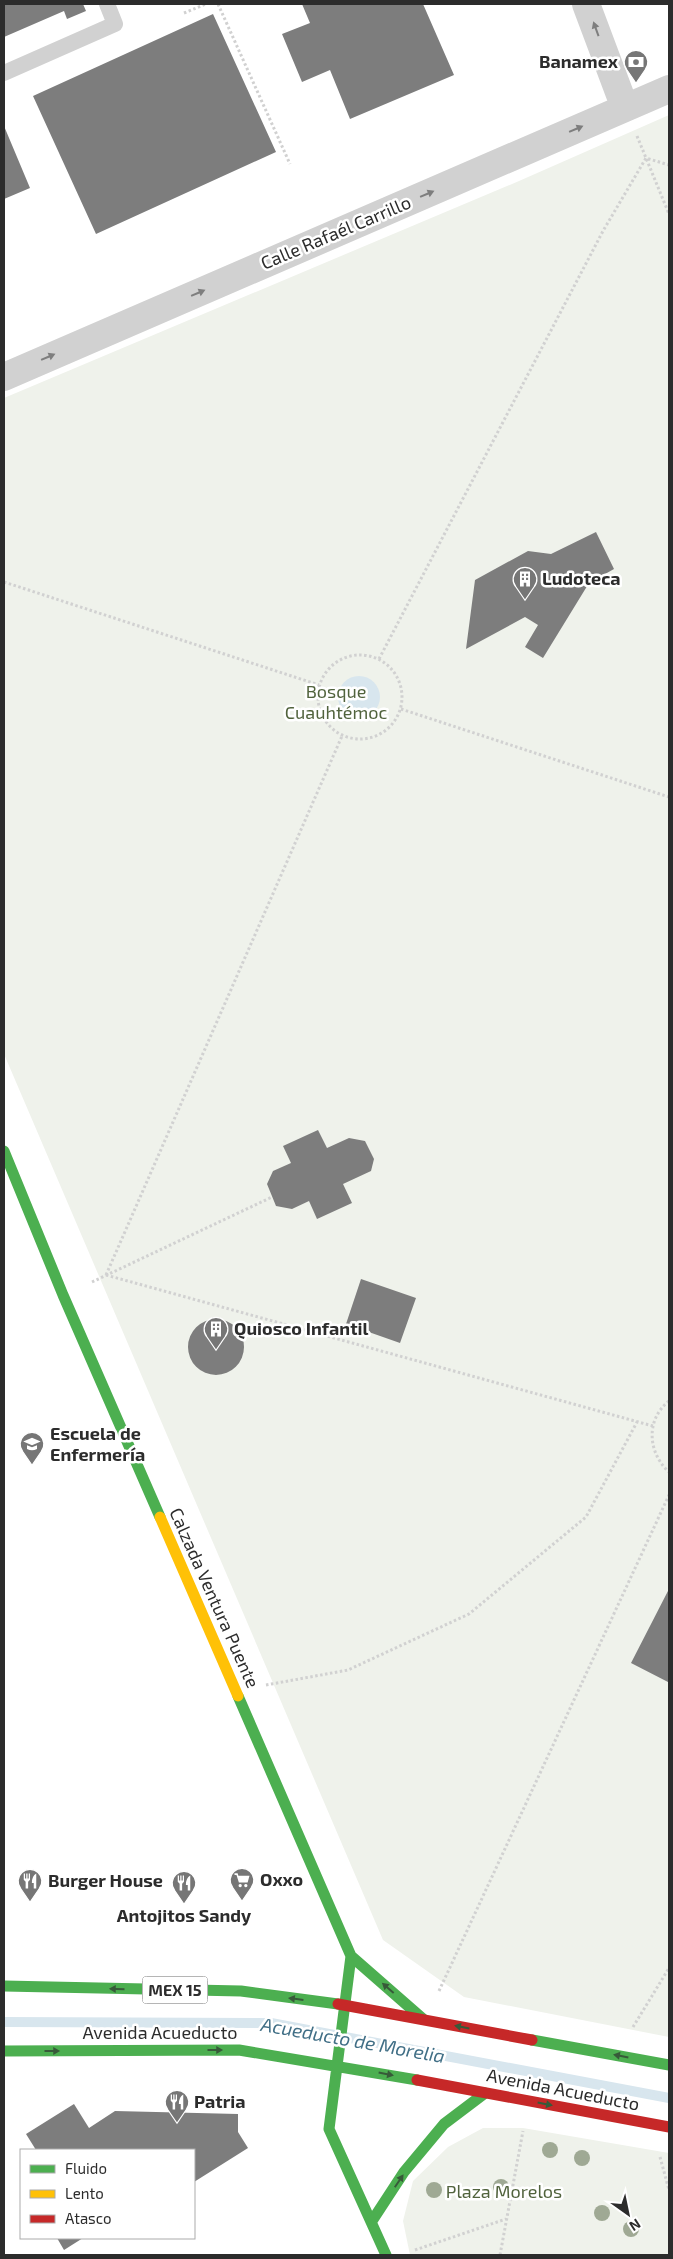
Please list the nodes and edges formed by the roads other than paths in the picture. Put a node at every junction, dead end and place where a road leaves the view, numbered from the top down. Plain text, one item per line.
1 (107, 4) edge
2 (586, 4) edge
3 (4, 73) edge
4 (669, 89) edge
5 (625, 108) junction
6 (4, 377) edge
7 (4, 1151) edge
8 (351, 1956) junction
9 (4, 1986) edge
10 (345, 2005) junction
11 (424, 2020) junction
12 (4, 2051) edge
13 (338, 2065) junction
14 (669, 2066) edge
15 (485, 2093) junction
16 (669, 2128) edge
17 (372, 2221) junction
18 (386, 2255) edge

1 - 3 lane
5 -> 2 street
4 - 5 street, Calle Rafaél Carrillo
6 -> 5 street, Calle Rafaél Carrillo
7 - 8 main road, Calzada Ventura Puente
8 - 10 main road
11 -> 8 main road
10 -> 9 main road, MEX 15
10 - 11 main road, MEX 15
10 - 13 main road
14 -> 11 main road, MEX 15
12 -> 13 main road, Avenida Acueducto
13 -> 15 main road, Avenida Acueducto
13 - 17 main road
15 -> 16 main road, Avenida Acueducto
17 -> 15 main road
17 - 18 main road

